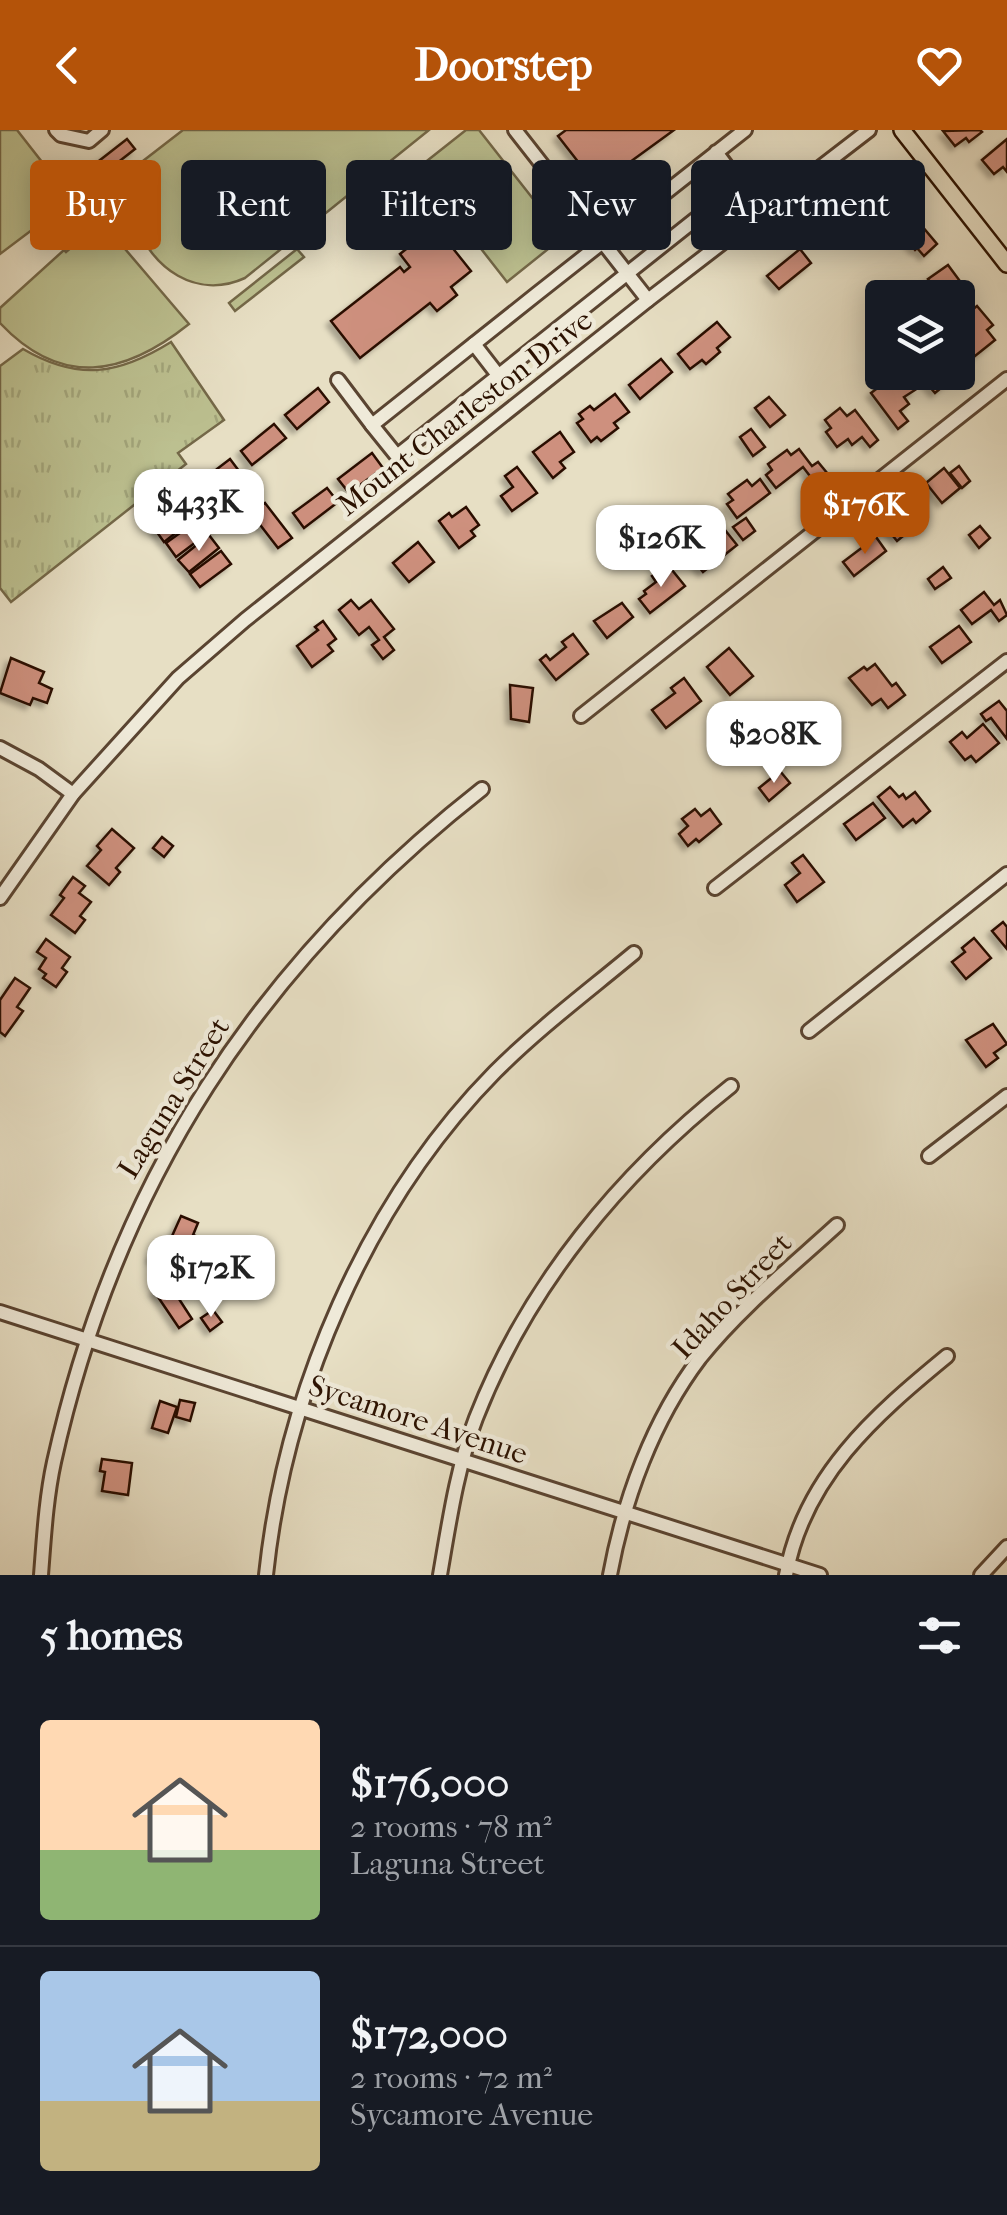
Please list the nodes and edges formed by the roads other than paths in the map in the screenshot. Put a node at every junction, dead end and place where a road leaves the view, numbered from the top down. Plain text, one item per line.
1 (56, 130) edge
2 (102, 130) edge
3 (515, 130) edge
4 (744, 130) edge
5 (869, 130) edge
6 (902, 130) edge
7 (716, 152) junction
8 (539, 160) edge
9 (671, 188) edge
10 (593, 250) edge
11 (609, 250) edge
12 (1007, 264) edge
13 (626, 271) junction
14 (648, 300) junction
15 (474, 344) junction
16 (498, 375) junction
17 (1007, 379) edge
18 (338, 380) dead end
19 (372, 425) junction
20 (1007, 661) edge
21 (580, 716) dead end
22 (0, 748) edge
23 (482, 789) dead end
24 (73, 794) junction
25 (1007, 874) edge
26 (715, 888) dead end
27 (0, 898) edge
28 (634, 953) dead end
29 (809, 1030) dead end
30 (731, 1086) dead end
31 (1007, 1096) edge
32 (929, 1156) dead end
33 (837, 1224) dead end
34 (0, 1312) edge
35 (88, 1342) junction
36 (946, 1356) dead end
37 (299, 1407) junction
38 (462, 1461) junction
39 (625, 1515) junction
40 (1007, 1547) edge
41 (787, 1570) edge
42 (41, 1575) edge
43 (266, 1575) edge
44 (440, 1575) edge
45 (610, 1575) edge
46 (820, 1575) edge
47 (981, 1575) edge

1 - 2 street
3 - 8 street
4 - 7 street
5 - 14 street, Mount Charleston Drive
6 - 12 main road
7 - 9 street
7 - 13 street
10 - 15 street
11 - 13 street
13 - 14 street
13 - 16 street
14 - 24 street, Mount Charleston Drive
15 - 16 street
15 - 19 street
16 - 19 street
17 - 21 street
18 - 19 street
20 - 26 street
22 - 24 street
23 - 35 street, Laguna Street
24 - 27 street, Mount Charleston Drive
25 - 29 street
28 - 37 street
30 - 38 street
31 - 32 street
33 - 39 street, Idaho Street
34 - 35 street, Sycamore Avenue
35 - 37 street, Sycamore Avenue
35 - 42 street, Laguna Street
36 - 41 street
37 - 38 street, Sycamore Avenue
37 - 43 street
38 - 39 street, Sycamore Avenue
38 - 44 street
39 - 41 street, Sycamore Avenue
39 - 45 street, Idaho Street
40 - 47 street
41 - 46 street, Sycamore Avenue

